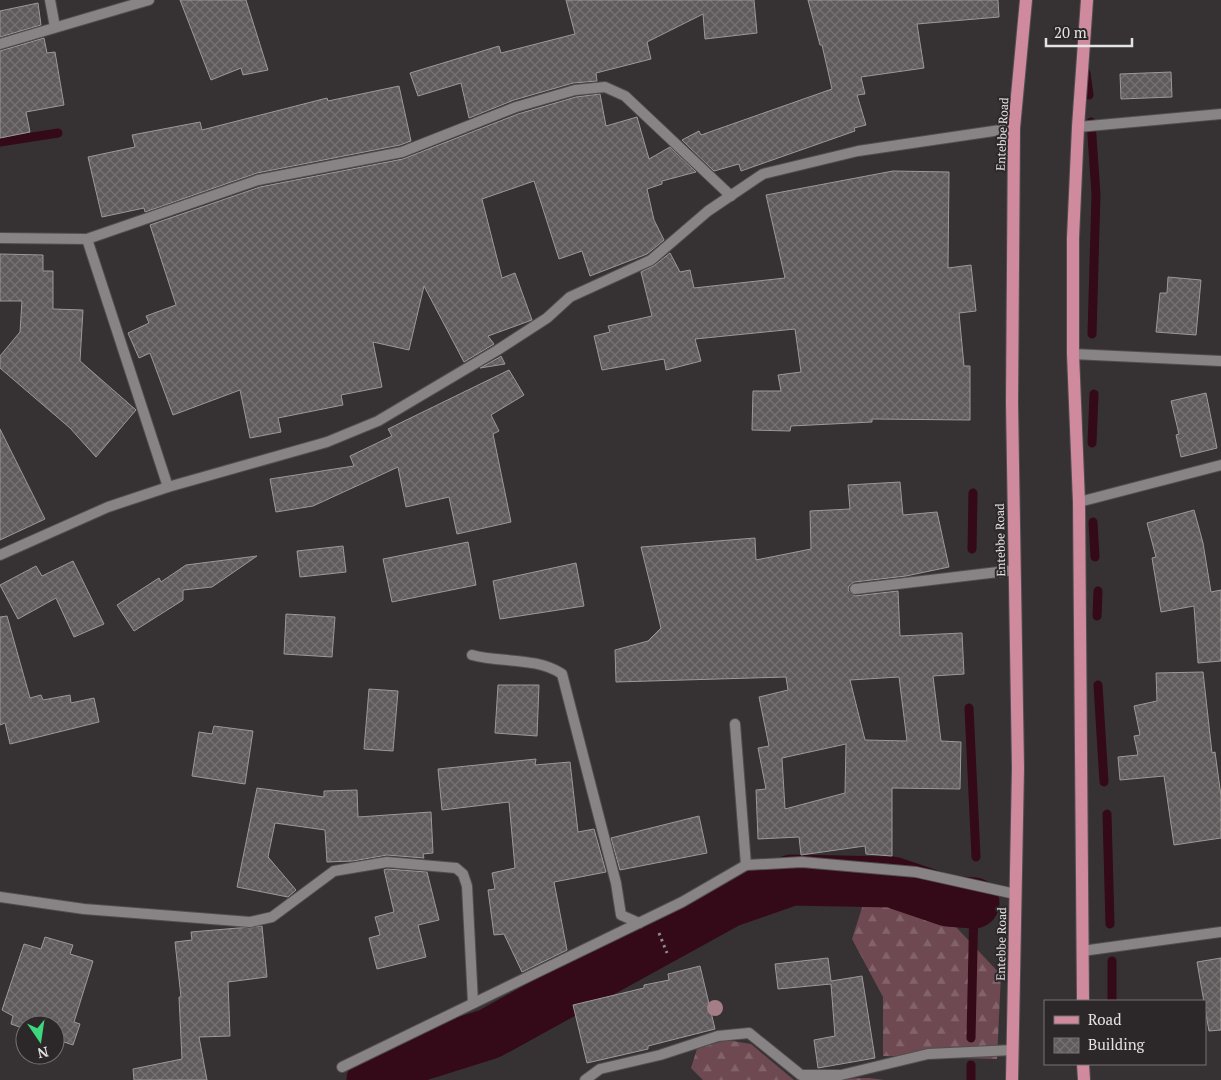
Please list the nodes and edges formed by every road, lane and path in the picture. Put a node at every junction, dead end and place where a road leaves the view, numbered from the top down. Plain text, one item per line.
1 (50, 0) edge
2 (149, 0) edge
3 (1026, 0) edge
4 (1087, 0) edge
5 (56, 27) junction
6 (0, 44) edge
7 (1221, 114) edge
8 (1078, 127) junction
9 (1014, 128) junction
10 (731, 196) junction
11 (0, 238) edge
12 (87, 239) junction
13 (1073, 354) junction
14 (1221, 361) edge
15 (1221, 465) edge
16 (168, 487) junction
17 (1079, 502) junction
18 (0, 555) edge
19 (1015, 570) junction
20 (855, 589) dead end
21 (472, 655) dead end
22 (735, 724) dead end
23 (746, 864) junction
24 (1015, 894) junction
25 (0, 897) edge
26 (638, 923) junction
27 (1221, 932) edge
28 (1082, 951) junction
29 (1082, 1000) edge
30 (473, 1003) junction
31 (1013, 1050) junction
32 (1083, 1065) edge
33 (342, 1067) dead end
34 (585, 1080) edge
35 (1012, 1080) edge
36 (1084, 1080) edge

1 - 5 street
2 - 5 street
3 - 9 main road, Entebbe Road
4 - 8 main road
5 - 6 street
7 - 8 street
8 - 13 main road
9 - 10 street
9 - 19 main road, Entebbe Road
10 - 12 street
10 - 16 street
11 - 12 street
12 - 16 street
13 - 14 street
13 - 17 main road
15 - 17 street
16 - 18 street
17 - 28 main road
19 - 20 street
19 - 24 main road, Entebbe Road
21 - 26 street
22 - 23 street
23 - 24 street
23 - 26 street
24 - 31 main road, Entebbe Road
25 - 30 street
26 - 30 street
27 - 28 street
28 - 29 main road
30 - 33 street
31 - 34 street
31 - 35 main road, Entebbe Road
32 - 36 main road

